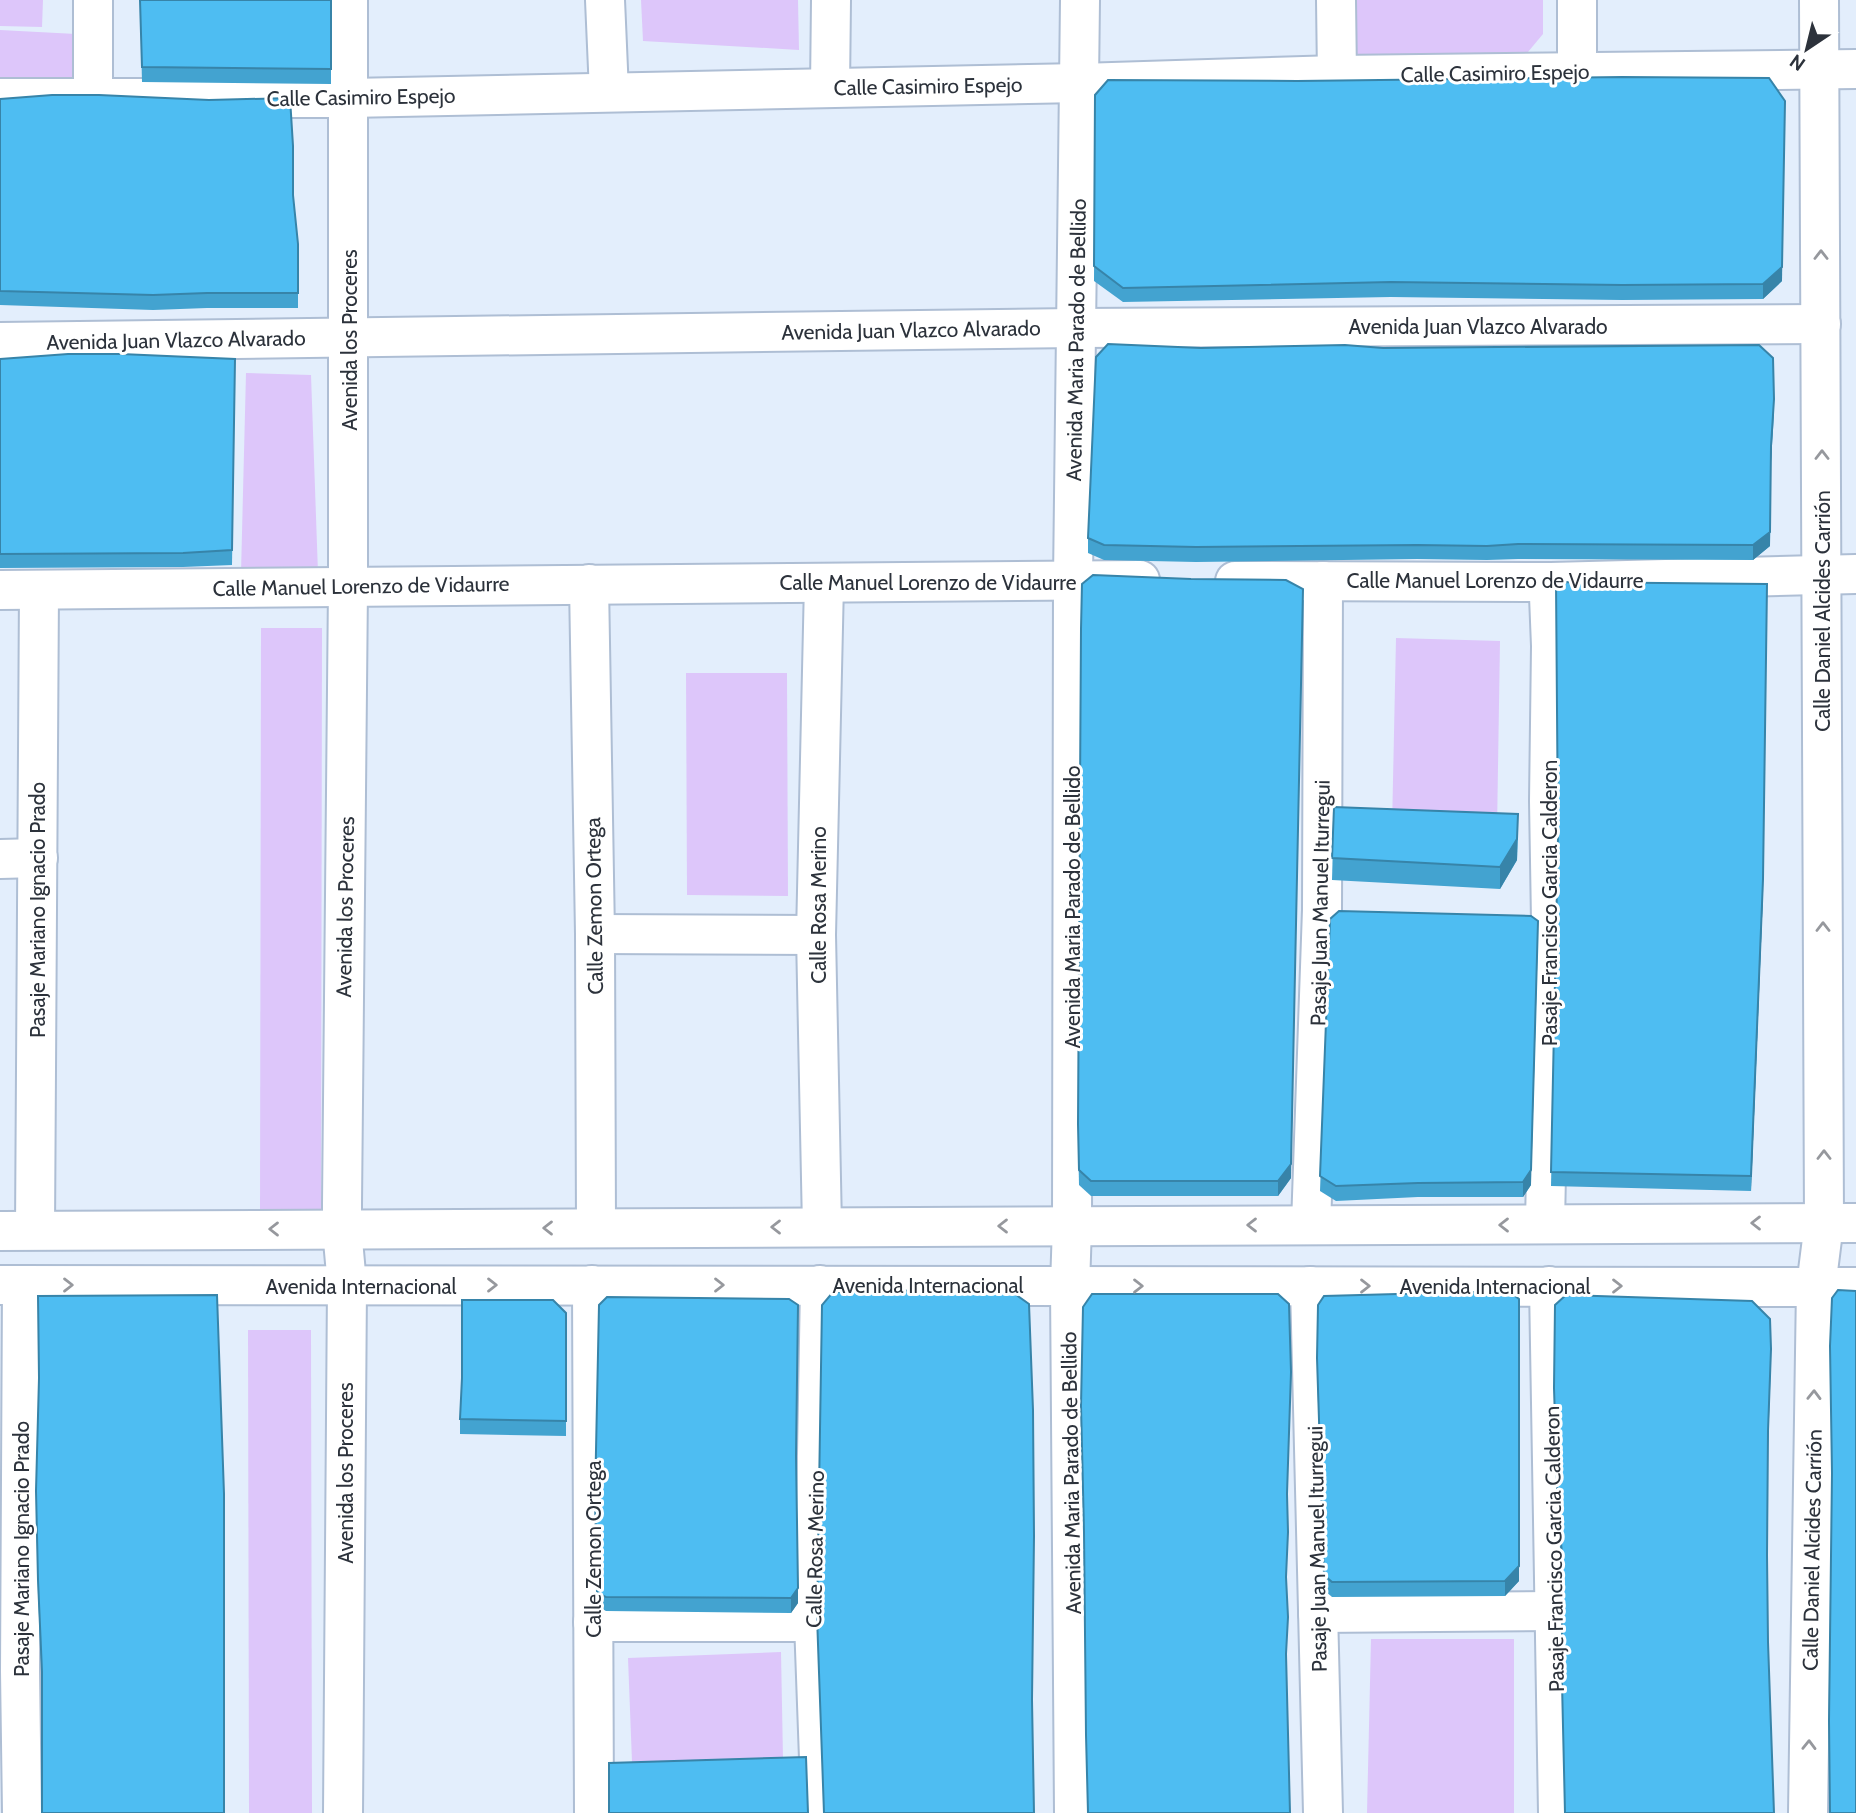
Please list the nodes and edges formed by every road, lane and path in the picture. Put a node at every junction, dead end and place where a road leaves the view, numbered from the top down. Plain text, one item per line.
1 (93, 0) edge
2 (348, 0) edge
3 (605, 0) edge
4 (831, 0) edge
5 (1080, 0) edge
6 (1336, 0) edge
7 (1577, 0) edge
8 (1819, 0) edge
9 (1838, 69) edge
10 (1577, 72) junction
11 (1337, 75) junction
12 (1080, 83) junction
13 (831, 88) junction
14 (609, 92) junction
15 (0, 98) edge
16 (93, 98) junction
17 (349, 98) junction
18 (1821, 324) junction
19 (1076, 328) junction
20 (349, 338) junction
21 (0, 342) edge
22 (1839, 574) edge
23 (1073, 580) junction
24 (1324, 581) junction
25 (1551, 582) junction
26 (824, 583) junction
27 (589, 584) junction
28 (348, 586) junction
29 (0, 590) edge
30 (39, 590) junction
31 (38, 858) junction
32 (0, 859) edge
33 (1322, 910) junction
34 (1363, 912) edge
35 (595, 934) junction
36 (816, 934) junction
37 (1840, 1223) edge
38 (1545, 1224) junction
39 (1311, 1225) junction
40 (1072, 1226) junction
41 (822, 1227) junction
42 (596, 1228) junction
43 (342, 1229) junction
44 (18, 1231) edge
45 (11, 1285) edge
46 (347, 1285) junction
47 (592, 1285) junction
48 (820, 1285) junction
49 (1070, 1286) junction
50 (1310, 1286) junction
51 (1549, 1286) junction
52 (1816, 1287) junction
53 (1856, 1287) edge
54 (1555, 1611) junction
55 (1318, 1613) junction
56 (593, 1622) junction
57 (814, 1622) junction
58 (10, 1670) edge
59 (22, 1813) edge
60 (343, 1813) edge
61 (594, 1813) edge
62 (821, 1813) edge
63 (1074, 1813) edge
64 (1323, 1813) edge
65 (1558, 1813) edge
66 (1808, 1813) edge

1 - 16 street
2 - 17 street, Avenida los Proceres
3 - 14 street
4 - 13 street
5 - 12 street, Avenida Maria Parado de Bellido
6 - 11 street
7 - 10 street
8 - 9 street, Calle Daniel Alcides Carrión
9 - 10 street, Calle Casimiro Espejo
18 -> 9 street, Calle Daniel Alcides Carrión
10 - 11 street, Calle Casimiro Espejo
11 - 12 street, Calle Casimiro Espejo
12 - 13 street, Calle Casimiro Espejo
12 - 19 street, Avenida Maria Parado de Bellido
13 - 14 street, Calle Casimiro Espejo
14 - 17 street, Calle Casimiro Espejo
15 - 16 street, Calle Casimiro Espejo
16 - 17 street, Calle Casimiro Espejo
17 - 20 street, Avenida los Proceres
18 - 19 street, Avenida Juan Vlazco Alvarado
22 -> 18 street, Calle Daniel Alcides Carrión
19 - 20 street, Avenida Juan Vlazco Alvarado
19 - 23 street, Avenida Maria Parado de Bellido
20 - 21 street, Avenida Juan Vlazco Alvarado
20 - 28 street, Avenida los Proceres
22 - 25 street, Calle Manuel Lorenzo de Vidaurre
37 -> 22 street, Calle Daniel Alcides Carrión
23 - 24 street, Calle Manuel Lorenzo de Vidaurre
23 - 26 street, Calle Manuel Lorenzo de Vidaurre
23 - 40 street, Avenida Maria Parado de Bellido
24 - 25 street, Calle Manuel Lorenzo de Vidaurre
24 - 33 street, Pasaje Juan Manuel Iturregui
25 - 38 street, Pasaje Francisco Garcia Calderon
26 - 27 street, Calle Manuel Lorenzo de Vidaurre
26 - 36 street, Calle Rosa Merino
27 - 28 street, Calle Manuel Lorenzo de Vidaurre
27 - 35 street, Calle Zemon Ortega
28 - 30 street, Calle Manuel Lorenzo de Vidaurre
28 - 43 street, Avenida los Proceres
29 - 30 street, Calle Manuel Lorenzo de Vidaurre
30 - 31 street, Pasaje Mariano Ignacio Prado
31 - 32 street
31 - 44 street, Pasaje Mariano Ignacio Prado
33 - 34 street
33 - 39 street, Pasaje Juan Manuel Iturregui
35 - 36 street
35 - 42 street, Calle Zemon Ortega
36 - 41 street, Calle Rosa Merino
37 -> 38 street
37 - 52 street, Calle Daniel Alcides Carrión
38 -> 39 street
39 -> 40 street
40 -> 41 street
40 - 49 street, Avenida Maria Parado de Bellido
41 -> 42 street
42 -> 43 street
43 -> 44 street
43 - 46 street, Avenida los Proceres
45 -> 46 street, Avenida Internacional
45 - 58 street, Pasaje Mariano Ignacio Prado
46 -> 47 street, Avenida Internacional
46 - 60 street, Avenida los Proceres
47 -> 48 street, Avenida Internacional
47 - 56 street, Calle Zemon Ortega
48 - 49 street, Avenida Internacional
48 - 57 street, Calle Rosa Merino
49 -> 50 street, Avenida Internacional
49 - 63 street, Avenida Maria Parado de Bellido
50 -> 51 street, Avenida Internacional
50 - 55 street, Pasaje Juan Manuel Iturregui
51 -> 52 street, Avenida Internacional
51 - 54 street, Pasaje Francisco Garcia Calderon
52 - 53 street, Avenida Internacional
66 -> 52 street, Calle Daniel Alcides Carrión
54 - 55 street
54 - 65 street, Pasaje Francisco Garcia Calderon
55 - 64 street, Pasaje Juan Manuel Iturregui
56 - 57 street
56 - 61 street, Calle Zemon Ortega
57 - 62 street, Calle Rosa Merino
58 - 59 street, Pasaje Mariano Ignacio Prado

